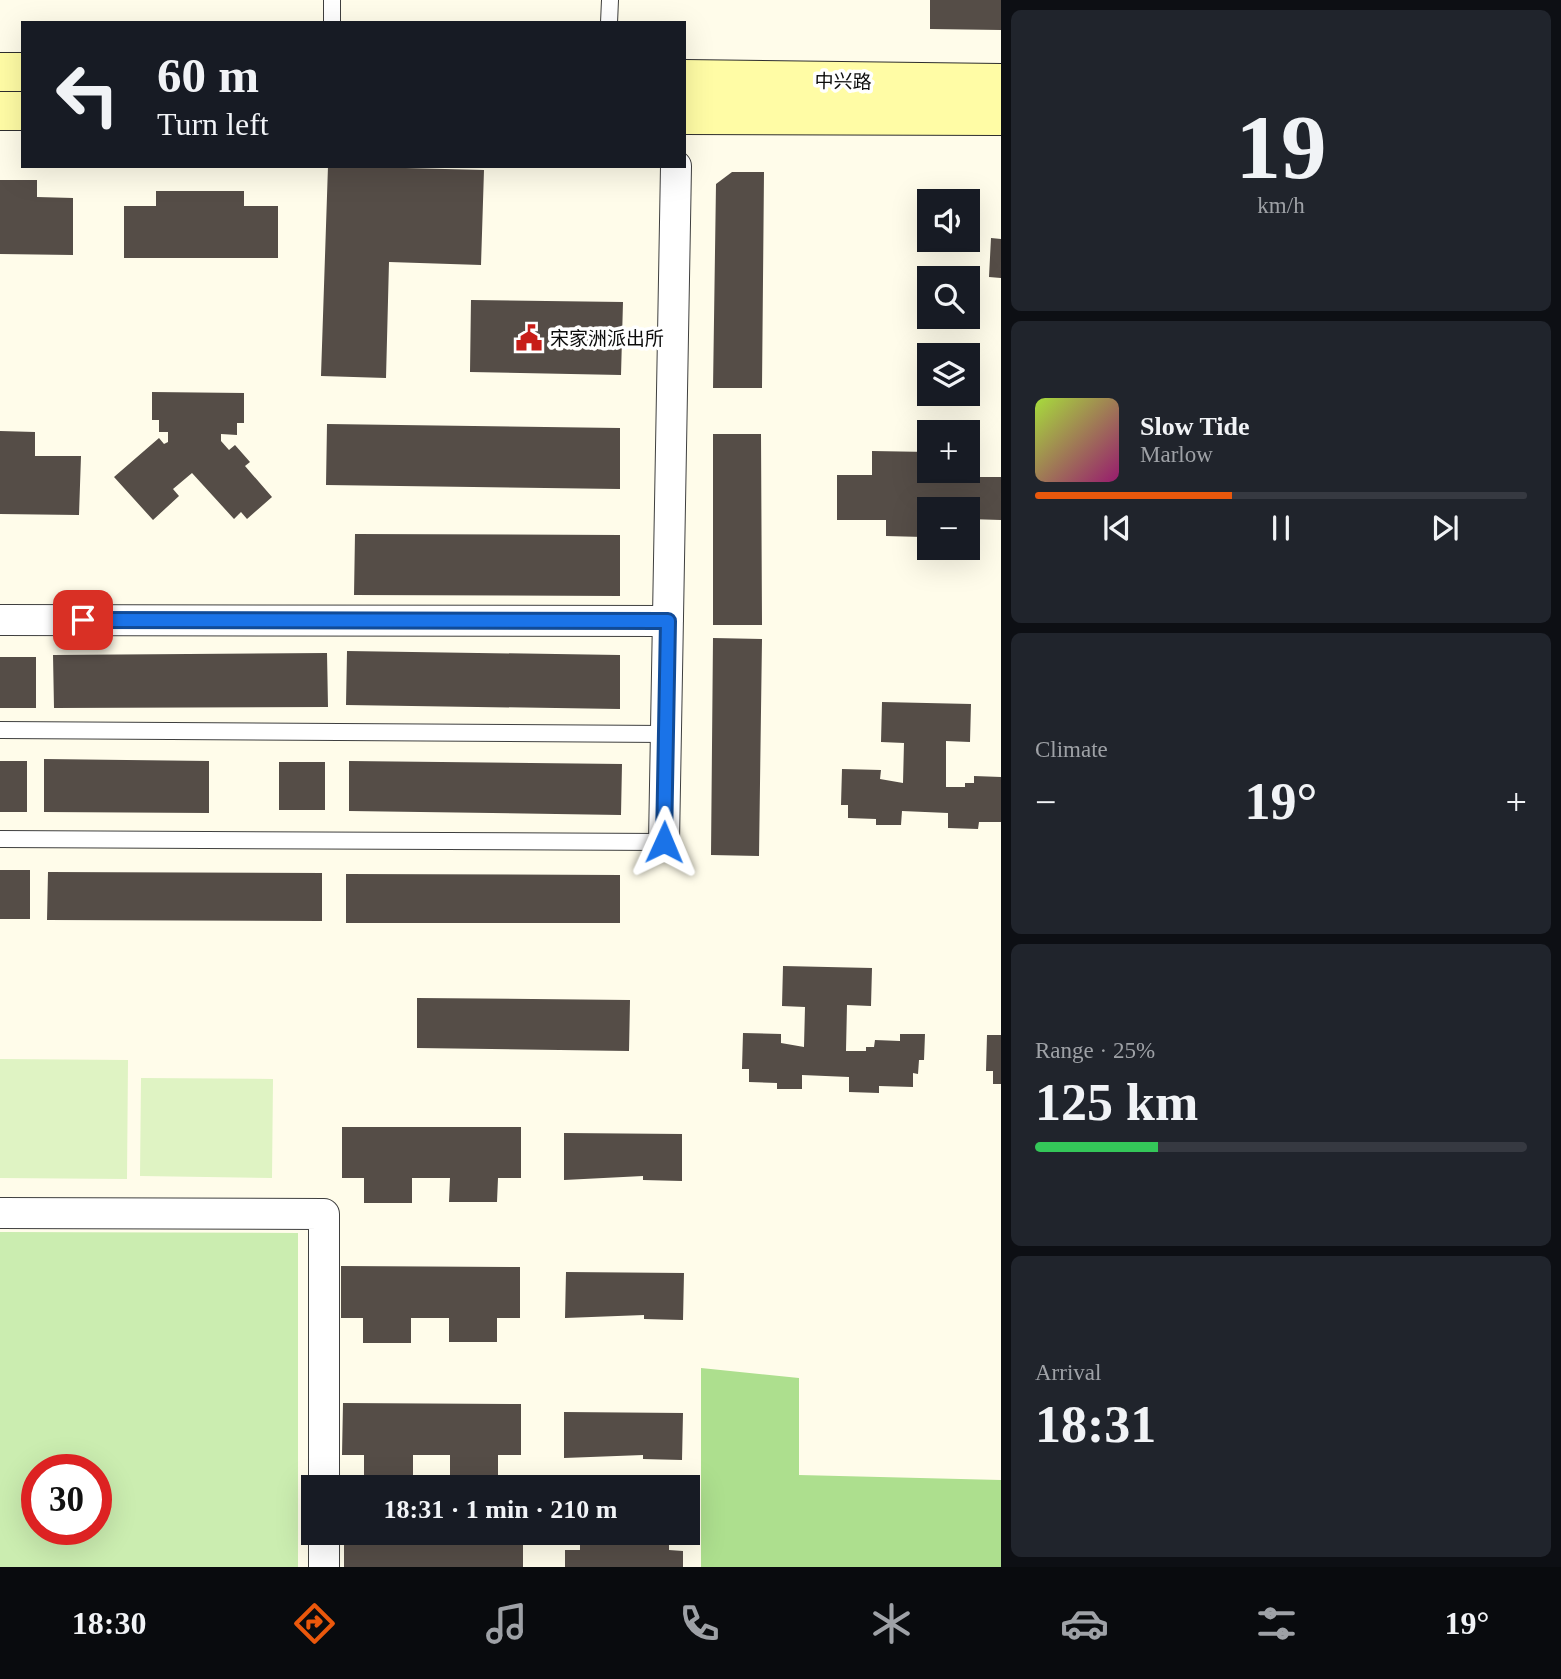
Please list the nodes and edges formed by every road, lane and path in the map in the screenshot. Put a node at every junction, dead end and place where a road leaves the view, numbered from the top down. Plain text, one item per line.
1 (332, 0) edge
2 (610, 0) edge
3 (332, 21) edge
4 (609, 21) edge
5 (0, 72) edge
6 (21, 72) edge
7 (686, 79) edge
8 (1001, 83) edge
9 (0, 111) edge
10 (21, 111) edge
11 (686, 115) edge
12 (1001, 116) edge
13 (676, 168) edge
14 (0, 620) edge
15 (668, 621) junction
16 (0, 730) edge
17 (666, 734) junction
18 (0, 839) edge
19 (664, 842) joint
20 (0, 1213) edge
21 (324, 1475) edge
22 (324, 1545) edge
23 (324, 1567) edge

1 - 3 lane
2 - 4 lane
5 - 6 street
7 - 8 street, 中兴路
9 - 10 street
11 - 12 street, 中兴路
13 - 15 street
14 - 15 street
15 - 17 street
16 - 17 lane
17 - 19 street
18 - 19 lane
20 - 21 street
22 - 23 street

